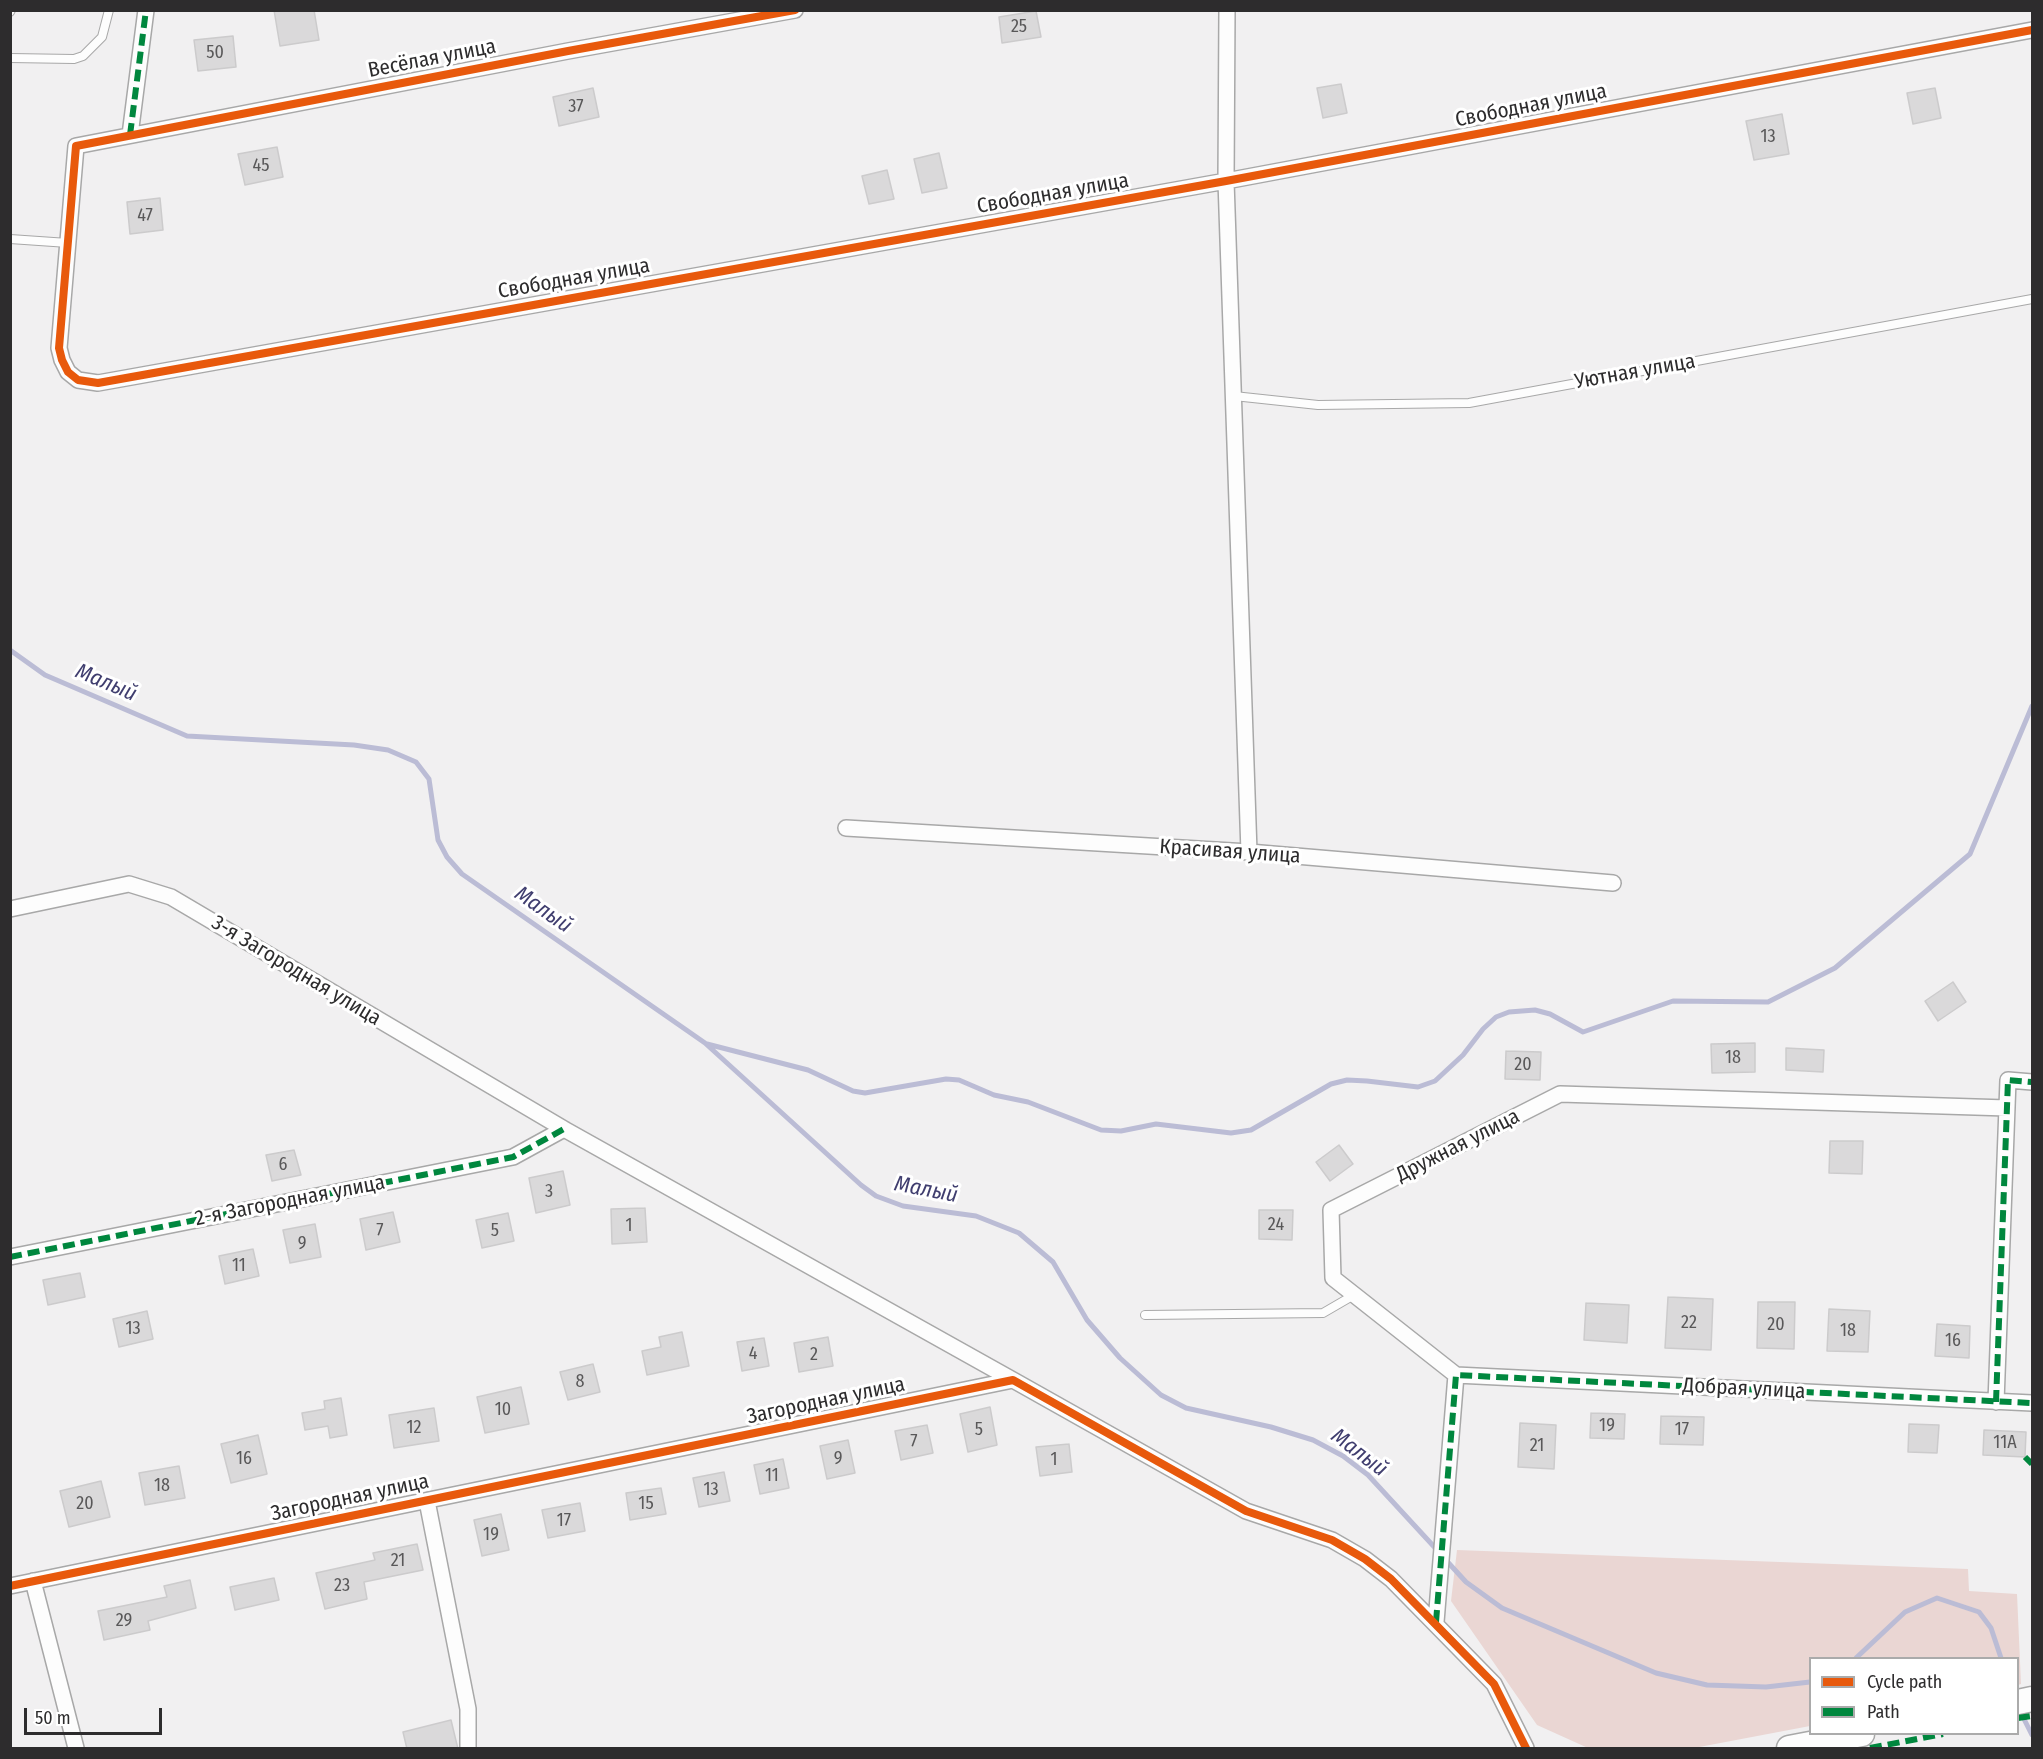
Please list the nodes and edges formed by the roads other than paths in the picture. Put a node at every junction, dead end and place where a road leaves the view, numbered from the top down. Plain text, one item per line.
1 (108, 10) edge
2 (146, 10) edge
3 (795, 10) edge
4 (1227, 10) edge
5 (2032, 30) edge
6 (10, 57) edge
7 (130, 135) junction
8 (1226, 181) junction
9 (10, 239) edge
10 (69, 243) junction
11 (2032, 299) edge
12 (1234, 396) junction
13 (846, 828) dead end
14 (1250, 852) junction
15 (1613, 883) dead end
16 (10, 909) edge
17 (2032, 1082) edge
18 (2007, 1108) junction
19 (564, 1129) junction
20 (10, 1257) edge
21 (1354, 1295) junction
22 (1145, 1315) dead end
23 (1456, 1375) junction
24 (1013, 1380) junction
25 (1996, 1401) junction
26 (2032, 1403) edge
27 (427, 1501) junction
28 (33, 1581) junction
29 (10, 1586) edge
30 (1436, 1622) junction
31 (1857, 1735) edge
32 (76, 1749) edge
33 (468, 1749) edge
34 (1526, 1749) edge
35 (1789, 1749) edge

1 - 6 lane
2 - 7 street
3 - 7 street, Весёлая улица
4 - 8 street
5 - 8 street, Свободная улица
7 - 10 street, Весёлая улица
8 - 10 street, Свободная улица
8 - 12 street
9 - 10 lane
11 - 12 lane, Уютная улица
12 - 14 street
13 - 14 street, Красивая улица
14 - 15 street, Красивая улица
16 - 19 street, 3-я Загородная улица
17 - 18 street
18 - 21 street, Дружная улица
18 - 25 street
19 - 20 street, 2-я Загородная улица
19 - 24 street, 3-я Загородная улица
21 - 22 lane
21 - 23 street, Дружная улица
23 - 25 street, Добрая улица
23 - 30 street
24 - 27 street, Загородная улица
24 - 30 street
25 - 26 street, Добрая улица
27 - 28 street, Загородная улица
27 - 33 street
28 - 29 street, Загородная улица
28 - 32 street
30 - 34 street
31 - 35 main road

